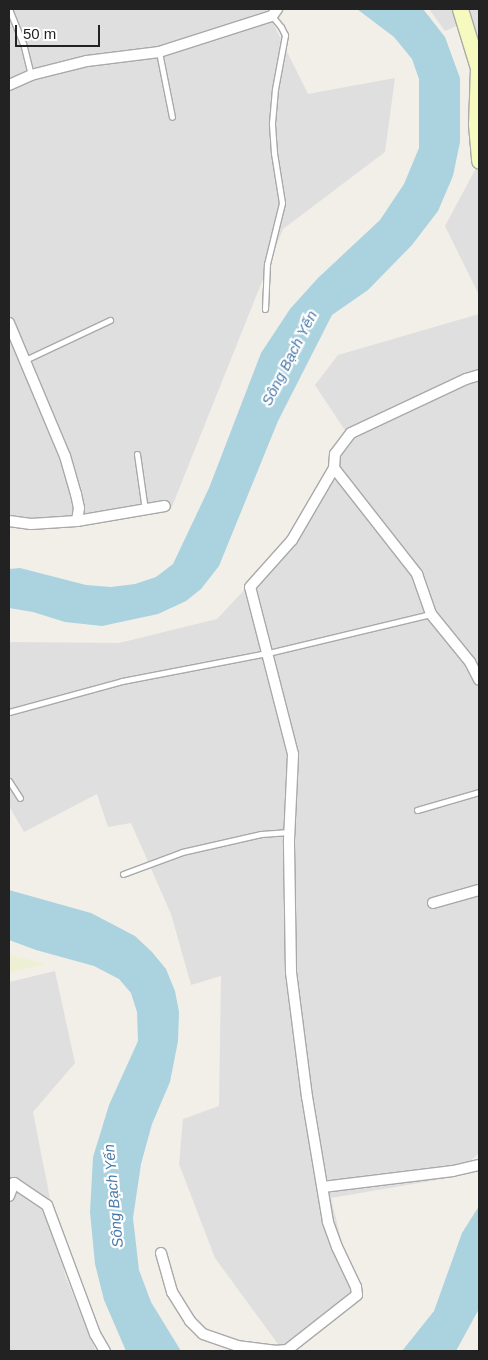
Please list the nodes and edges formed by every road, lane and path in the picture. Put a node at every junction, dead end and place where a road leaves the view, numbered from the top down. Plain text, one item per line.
1 (9, 9) edge
2 (464, 10) edge
3 (275, 13) edge
4 (159, 52) junction
5 (478, 68) edge
6 (32, 75) junction
7 (9, 85) edge
8 (172, 117) dead end
9 (479, 161) edge
10 (265, 310) dead end
11 (110, 320) dead end
12 (9, 323) edge
13 (25, 360) junction
14 (479, 375) edge
15 (137, 454) dead end
16 (334, 468) junction
17 (165, 506) dead end
18 (145, 511) junction
19 (9, 521) edge
20 (77, 521) junction
21 (431, 614) junction
22 (268, 653) junction
23 (479, 680) edge
24 (9, 712) edge
25 (9, 781) edge
26 (479, 792) edge
27 (20, 798) dead end
28 (416, 810) dead end
29 (289, 832) junction
30 (123, 874) dead end
31 (479, 890) edge
32 (433, 903) dead end
33 (479, 1165) edge
34 (323, 1187) junction
35 (9, 1196) edge
36 (161, 1253) dead end
37 (105, 1351) edge

1 - 6 lane
2 - 5 street
3 - 4 street
3 - 10 lane
4 - 6 street
4 - 8 lane
5 - 9 street
6 - 7 street
11 - 13 lane
12 - 13 street
13 - 20 street
14 - 16 street
15 - 18 lane
16 - 21 street
16 - 22 street
17 - 18 street
18 - 20 street
19 - 20 street
21 - 22 lane
21 - 23 street
22 - 24 lane
22 - 29 street
25 - 27 lane
26 - 28 lane
29 - 30 lane
29 - 34 street
31 - 32 street
33 - 34 street
34 - 36 street
35 - 37 street

